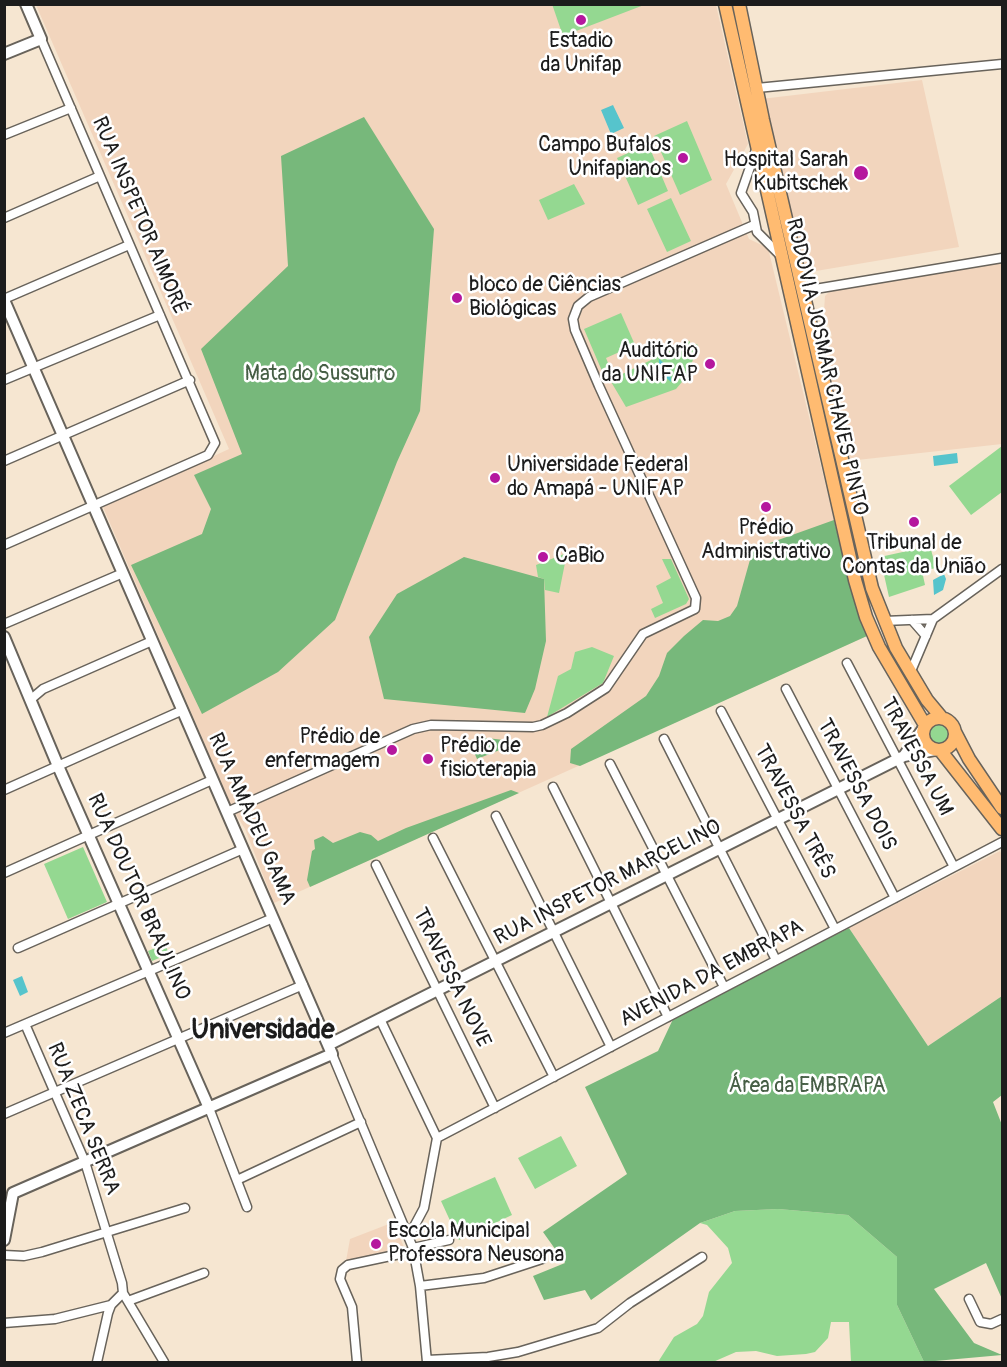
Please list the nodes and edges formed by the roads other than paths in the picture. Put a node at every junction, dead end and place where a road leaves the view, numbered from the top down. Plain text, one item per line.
1 (26, 4) edge
2 (725, 4) edge
3 (739, 4) edge
4 (41, 39) junction
5 (4, 54) edge
6 (1002, 64) edge
7 (757, 88) junction
8 (71, 108) junction
9 (4, 135) edge
10 (757, 147) junction
11 (100, 176) junction
12 (4, 218) edge
13 (754, 225) junction
14 (129, 245) junction
15 (782, 256) junction
16 (1002, 258) edge
17 (803, 291) junction
18 (4, 299) edge
19 (160, 315) junction
20 (34, 368) junction
21 (4, 380) edge
22 (190, 380) junction
23 (64, 436) junction
24 (4, 461) edge
25 (94, 506) junction
26 (4, 545) edge
27 (1002, 569) edge
28 (123, 573) junction
29 (933, 619) junction
30 (912, 620) junction
31 (884, 621) junction
32 (4, 624) edge
33 (4, 636) edge
34 (926, 636) junction
35 (152, 641) junction
36 (847, 663) dead end
37 (911, 672) junction
38 (786, 689) dead end
39 (30, 700) junction
40 (183, 710) junction
41 (721, 711) dead end
42 (942, 718) junction
43 (924, 727) junction
44 (955, 732) junction
45 (664, 739) dead end
46 (938, 750) junction
47 (900, 758) junction
48 (610, 764) dead end
49 (58, 766) junction
50 (212, 780) junction
51 (553, 787) dead end
52 (838, 789) junction
53 (4, 790) edge
54 (1002, 808) edge
55 (227, 812) junction
56 (496, 816) dead end
57 (778, 820) junction
58 (1002, 829) edge
59 (89, 835) junction
60 (433, 838) dead end
61 (1002, 842) edge
62 (243, 849) junction
63 (720, 849) junction
64 (376, 865) dead end
65 (954, 867) junction
66 (4, 873) edge
67 (667, 875) junction
68 (895, 898) junction
69 (611, 903) junction
70 (120, 904) junction
71 (273, 918) junction
72 (835, 929) junction
73 (554, 932) junction
74 (18, 948) dead end
75 (776, 960) junction
76 (495, 961) junction
77 (150, 971) junction
78 (303, 985) junction
79 (724, 987) junction
80 (437, 991) junction
81 (668, 1017) junction
82 (380, 1019) junction
83 (25, 1024) junction
84 (4, 1033) edge
85 (179, 1039) junction
86 (611, 1047) junction
87 (330, 1050) junction
88 (554, 1077) junction
89 (55, 1093) junction
90 (209, 1108) junction
91 (495, 1108) junction
92 (4, 1114) edge
93 (361, 1122) junction
94 (438, 1138) junction
95 (85, 1162) junction
96 (237, 1180) junction
97 (9, 1195) edge
98 (247, 1207) dead end
99 (185, 1208) dead end
100 (107, 1231) junction
101 (409, 1236) junction
102 (4, 1240) edge
103 (449, 1240) dead end
104 (413, 1249) junction
105 (4, 1255) edge
106 (702, 1257) dead end
107 (542, 1259) dead end
108 (204, 1274) dead end
109 (420, 1286) junction
110 (126, 1297) junction
111 (969, 1299) dead end
112 (111, 1305) junction
113 (1002, 1319) edge
114 (4, 1323) edge
115 (427, 1361) edge
116 (97, 1362) edge
117 (164, 1362) edge
118 (357, 1362) edge

1 - 4 street, RUA INSPETOR AIMORÉ
2 - 10 main road, RODOVIA JOSMAR CHAVES PINTO
3 - 7 main road, RODOVIA JOSMAR CHAVES PINTO
4 - 5 street
4 - 8 street, RUA INSPETOR AIMORÉ
6 - 7 street
7 - 17 main road, RODOVIA JOSMAR CHAVES PINTO
8 - 9 street
8 - 11 street, RUA INSPETOR AIMORÉ
10 - 13 street
10 - 15 main road, RODOVIA JOSMAR CHAVES PINTO
11 - 12 street
11 - 14 street, RUA INSPETOR AIMORÉ
13 - 15 street
13 - 55 street
14 - 18 street
14 - 19 street, RUA INSPETOR AIMORÉ
15 - 43 main road, RODOVIA JOSMAR CHAVES PINTO
16 - 17 street
17 - 31 main road, RODOVIA JOSMAR CHAVES PINTO
18 - 20 street, RUA AMADEU GAMA
19 - 20 street
19 - 22 street, RUA INSPETOR AIMORÉ
20 - 21 street
20 - 23 street, RUA AMADEU GAMA
22 - 23 street
22 - 25 street, RUA INSPETOR AIMORÉ
23 - 24 street
23 - 25 street, RUA AMADEU GAMA
25 - 26 street
25 - 28 street, RUA AMADEU GAMA
27 - 29 street
28 - 32 street
28 - 35 street, RUA AMADEU GAMA
29 - 30 street
29 - 34 street
30 - 31 street
30 - 34 street
31 - 37 main road, RODOVIA JOSMAR CHAVES PINTO
33 - 39 street, RUA DOUTOR BRAULINO
34 - 37 street
35 - 39 street
35 - 40 street, RUA AMADEU GAMA
36 - 47 street, TRAVESSA UM
37 - 42 main road, RODOVIA JOSMAR CHAVES PINTO
38 - 52 street, TRAVESSA DOIS
39 - 49 street, RUA DOUTOR BRAULINO
40 - 49 street
40 - 50 street, RUA AMADEU GAMA
41 - 57 street, TRAVESSA TRÊS
42 - 43 main road
42 - 44 main road, RODOVIA JOSMAR CHAVES PINTO
43 - 46 main road, RODOVIA JOSMAR CHAVES PINTO
43 - 47 street, RUA INSPETOR MARCELINO
44 - 46 main road
44 - 54 main road, RODOVIA JOSMAR CHAVES PINTO
45 - 63 street
46 - 47 street, RUA INSPETOR MARCELINO
46 - 58 main road, RODOVIA JOSMAR CHAVES PINTO
47 - 52 street, RUA INSPETOR MARCELINO
47 - 65 street, TRAVESSA UM
48 - 67 street
49 - 53 street
49 - 59 street, RUA DOUTOR BRAULINO
50 - 55 street, RUA AMADEU GAMA
50 - 59 street
51 - 69 street
52 - 57 street, RUA INSPETOR MARCELINO
52 - 68 street, TRAVESSA DOIS
55 - 62 street, RUA AMADEU GAMA
56 - 73 street
57 - 63 street, RUA INSPETOR MARCELINO
57 - 72 street, TRAVESSA TRÊS
59 - 66 street
59 - 70 street, RUA DOUTOR BRAULINO
60 - 76 street
61 - 65 street, AVENIDA DA EMBRAPA
62 - 70 street
62 - 71 street, RUA AMADEU GAMA
63 - 67 street, RUA INSPETOR MARCELINO
63 - 75 street
64 - 80 street, TRAVESSA NOVE
65 - 68 street, AVENIDA DA EMBRAPA
67 - 69 street, RUA INSPETOR MARCELINO
67 - 79 street
68 - 72 street, AVENIDA DA EMBRAPA
69 - 73 street, RUA INSPETOR MARCELINO
69 - 81 street
70 - 74 street
70 - 77 street, RUA DOUTOR BRAULINO
71 - 77 street
71 - 78 street, RUA AMADEU GAMA
72 - 75 street, AVENIDA DA EMBRAPA
73 - 76 street, RUA INSPETOR MARCELINO
73 - 86 street
75 - 79 street, AVENIDA DA EMBRAPA
76 - 80 street, RUA INSPETOR MARCELINO
76 - 88 street
77 - 83 street
77 - 85 street, RUA DOUTOR BRAULINO
78 - 85 street
78 - 87 street, RUA AMADEU GAMA
79 - 81 street, AVENIDA DA EMBRAPA
80 - 82 street, RUA INSPETOR MARCELINO
80 - 91 street, TRAVESSA NOVE
81 - 86 street, AVENIDA DA EMBRAPA
82 - 87 street, RUA INSPETOR MARCELINO
82 - 94 street
83 - 84 street
83 - 89 street, RUA ZECA SERRA
85 - 89 street
85 - 90 street, RUA DOUTOR BRAULINO
86 - 88 street, AVENIDA DA EMBRAPA
87 - 90 street, RUA INSPETOR MARCELINO
87 - 93 street, RUA AMADEU GAMA
88 - 91 street, AVENIDA DA EMBRAPA
89 - 92 street
89 - 95 street, RUA ZECA SERRA
90 - 95 street, RUA INSPETOR MARCELINO
90 - 96 street, RUA DOUTOR BRAULINO
91 - 94 street, AVENIDA DA EMBRAPA
93 - 96 street
93 - 101 street, RUA AMADEU GAMA
94 - 101 street
95 - 97 street, RUA INSPETOR MARCELINO
95 - 100 street, RUA ZECA SERRA
96 - 98 street, RUA DOUTOR BRAULINO
97 - 102 street
99 - 100 street
100 - 105 street
100 - 110 street, RUA ZECA SERRA
101 - 104 street, RUA AMADEU GAMA
103 - 104 street
104 - 109 street, RUA AMADEU GAMA
104 - 118 street
106 - 115 street
107 - 109 street
108 - 110 street
109 - 115 street, RUA AMADEU GAMA
110 - 112 street
110 - 117 street, RUA ZECA SERRA
111 - 113 street
112 - 114 street
112 - 116 street

